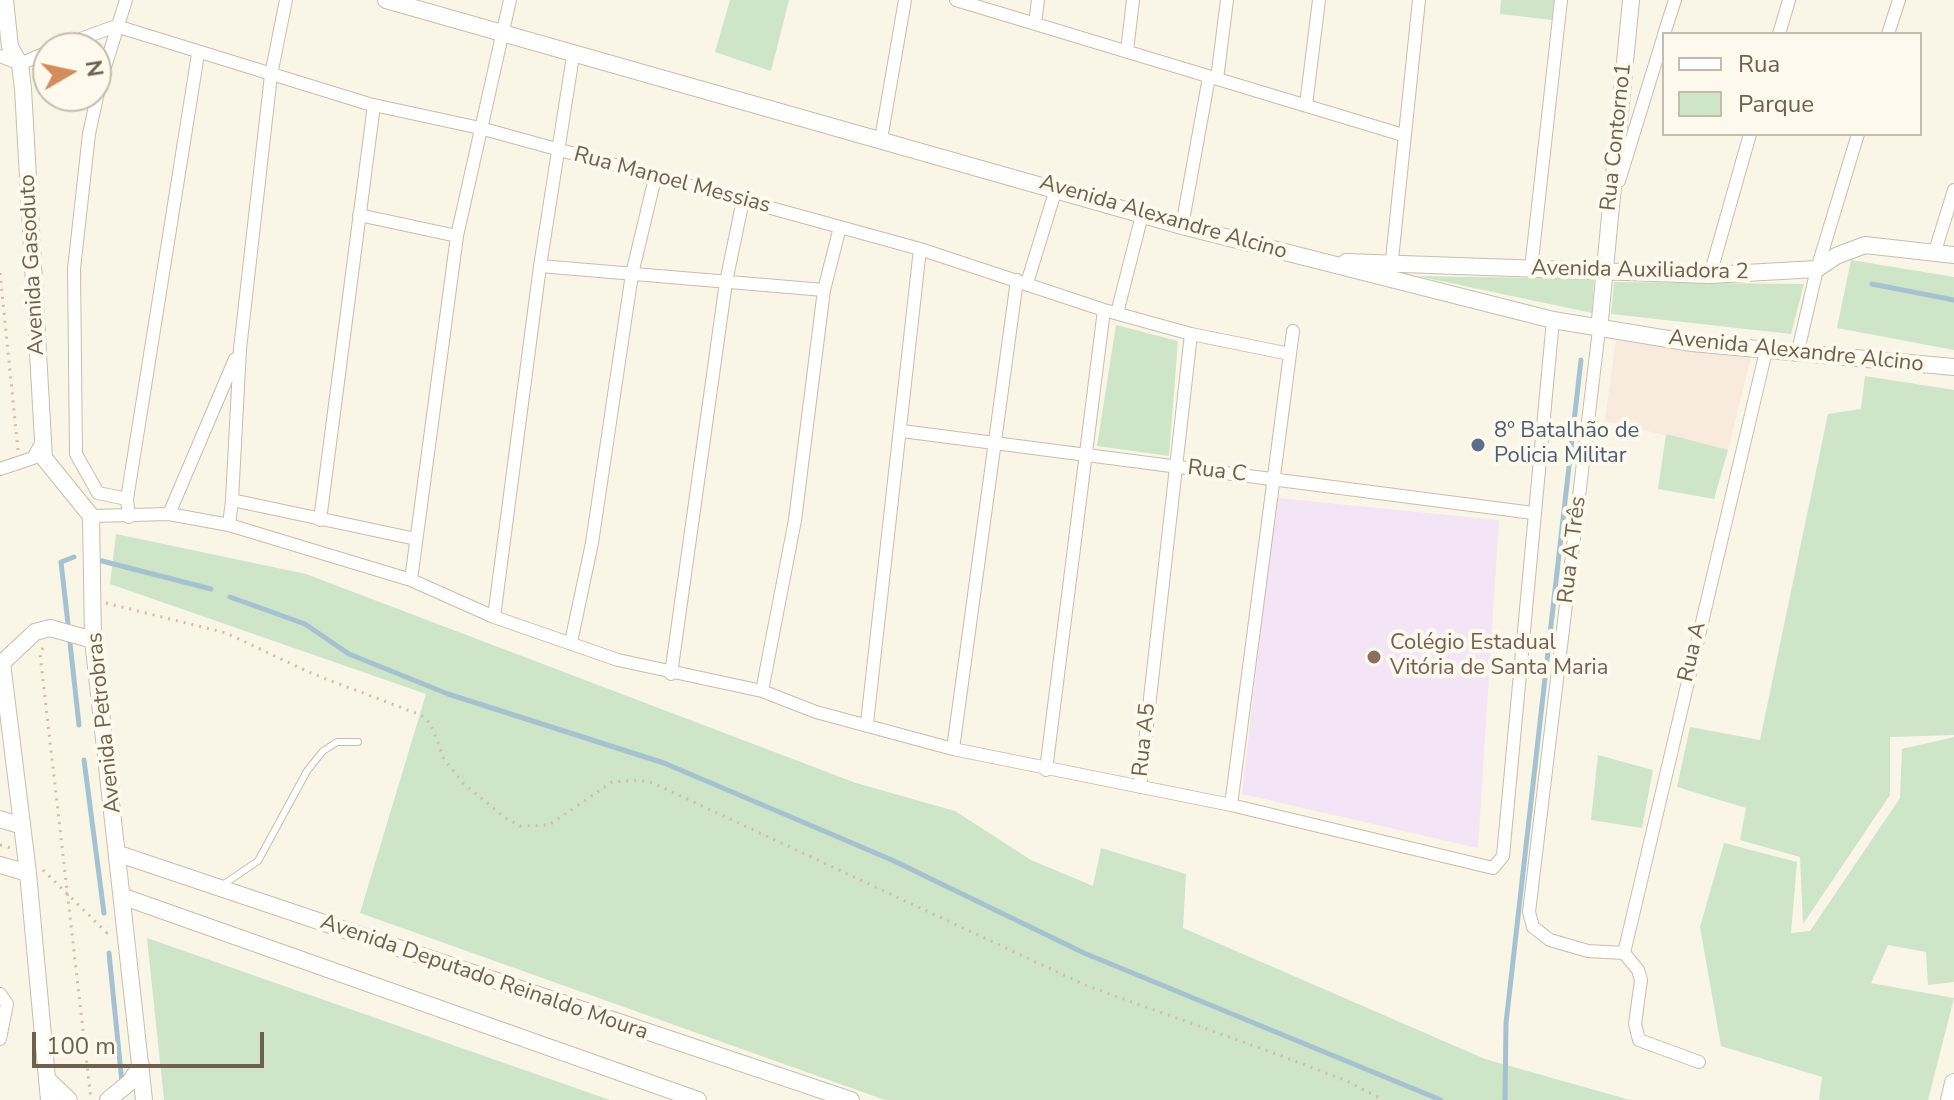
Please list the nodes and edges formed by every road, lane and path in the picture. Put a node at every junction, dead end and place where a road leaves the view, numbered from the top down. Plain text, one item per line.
1 (5, 0) edge
2 (126, 0) edge
3 (286, 0) edge
4 (386, 0) edge
5 (510, 0) edge
6 (905, 0) edge
7 (956, 0) edge
8 (1038, 0) edge
9 (1133, 0) edge
10 (1227, 0) edge
11 (1319, 0) edge
12 (1419, 0) edge
13 (1561, 0) edge
14 (1631, 0) edge
15 (1675, 0) edge
16 (1789, 0) edge
17 (1899, 0) edge
18 (1035, 23) junction
19 (116, 26) junction
20 (100, 32) edge
21 (1665, 32) edge
22 (1780, 32) edge
23 (1889, 32) edge
24 (504, 35) junction
25 (1662, 41) edge
26 (1127, 51) junction
27 (198, 54) junction
28 (0, 56) edge
29 (573, 56) junction
30 (32, 59) edge
31 (20, 64) junction
32 (271, 75) junction
33 (1213, 78) junction
34 (374, 105) junction
35 (1306, 105) junction
36 (480, 128) junction
37 (1403, 135) junction
38 (1749, 136) edge
39 (1857, 136) edge
40 (881, 139) junction
41 (559, 150) junction
42 (655, 178) junction
43 (1056, 189) junction
44 (1954, 190) edge
45 (743, 200) junction
46 (1611, 208) junction
47 (359, 215) junction
48 (1142, 215) junction
49 (1182, 226) junction
50 (840, 227) junction
51 (457, 236) junction
52 (920, 249) junction
53 (1935, 251) junction
54 (1954, 255) edge
55 (540, 266) junction
56 (1531, 269) junction
57 (1817, 269) junction
58 (1390, 271) junction
59 (0, 273) edge
60 (1602, 273) junction
61 (632, 274) junction
62 (1710, 275) junction
63 (726, 282) junction
64 (1022, 282) junction
65 (824, 290) junction
66 (1111, 312) junction
67 (1553, 320) junction
68 (1599, 330) junction
69 (1293, 331) dead end
70 (1191, 334) junction
71 (240, 349) junction
72 (1766, 351) junction
73 (1290, 354) junction
74 (1797, 355) junction
75 (1954, 367) edge
76 (902, 431) junction
77 (42, 442) junction
78 (995, 443) junction
79 (1086, 455) junction
80 (19, 462) junction
81 (1177, 467) junction
82 (0, 469) edge
83 (1273, 479) junction
84 (127, 499) junction
85 (232, 500) junction
86 (1533, 513) junction
87 (169, 514) junction
88 (91, 516) junction
89 (129, 517) junction
90 (320, 520) junction
91 (229, 525) junction
92 (416, 539) junction
93 (411, 580) junction
94 (94, 599) junction
95 (494, 617) junction
96 (93, 640) junction
97 (571, 642) junction
98 (44, 645) dead end
99 (671, 674) junction
100 (762, 691) junction
101 (867, 723) junction
102 (358, 742) dead end
103 (953, 749) junction
104 (1046, 770) junction
105 (1140, 787) junction
106 (1231, 805) junction
107 (0, 819) edge
108 (22, 826) junction
109 (0, 845) edge
110 (25, 853) junction
111 (119, 854) junction
112 (0, 865) edge
113 (28, 873) junction
114 (218, 888) junction
115 (70, 897) junction
116 (124, 897) junction
117 (110, 923) dead end
118 (1624, 953) junction
119 (0, 994) edge
120 (0, 1039) edge
121 (1699, 1062) dead end
122 (141, 1065) junction
123 (47, 1079) junction
124 (1954, 1083) edge
125 (49, 1100) edge
126 (69, 1100) edge
127 (91, 1100) edge
128 (108, 1100) edge
129 (144, 1100) edge
130 (698, 1100) edge
131 (851, 1100) edge
132 (1383, 1100) edge
133 (1950, 1100) edge

1 - 31 street, Avenida Gasoduto
2 - 19 street
3 - 32 street
4 - 24 street, Avenida Alexandre Alcino
5 - 24 street
6 - 40 street
7 - 18 street
8 - 18 street
9 - 26 street
10 - 33 street
11 - 35 street
12 - 37 street
13 - 56 street
14 - 46 street, Rua Contorno1
15 - 21 street
16 - 22 street
17 - 23 street
18 - 26 street
19 - 20 street
19 - 27 street, Rua Manoel Messias
19 - 84 street
24 - 29 street, Avenida Alexandre Alcino
24 - 36 street
25 - 46 street
26 - 33 street
27 - 32 street, Rua Manoel Messias
27 - 84 street
28 - 31 street
29 - 40 street, Avenida Alexandre Alcino
29 - 41 street
30 - 31 street
31 - 77 street, Avenida Gasoduto
32 - 34 street, Rua Manoel Messias
32 - 71 street
33 - 35 street
33 - 49 street
34 - 36 street, Rua Manoel Messias
34 - 47 street
35 - 37 street
36 - 41 street, Rua Manoel Messias
36 - 51 street
37 - 58 street
38 - 62 street
39 - 57 street
40 - 43 street, Avenida Alexandre Alcino
41 - 42 street, Rua Manoel Messias
41 - 55 street
42 - 45 street, Rua Manoel Messias
42 - 61 street
43 - 48 street, Avenida Alexandre Alcino
43 - 64 street
44 - 53 street
45 - 50 street, Rua Manoel Messias
45 - 63 street
46 - 60 street, Rua Contorno1
47 - 51 street
47 - 90 street
48 - 49 street, Avenida Alexandre Alcino
48 - 66 street
49 - 58 street, Avenida Alexandre Alcino
50 - 52 street, Rua Manoel Messias
50 - 65 street
51 - 92 street
52 - 64 street, Rua Manoel Messias
52 - 76 street
53 - 54 street, Avenida Auxiliadora 2
53 - 57 street, Avenida Auxiliadora 2
55 - 61 street
55 - 95 street
56 - 58 street, Avenida Auxiliadora 2
56 - 60 street, Avenida Auxiliadora 2
57 - 62 street, Avenida Auxiliadora 2
57 - 74 street
58 - 67 street, Avenida Alexandre Alcino
59 - 80 path
60 - 62 street, Avenida Auxiliadora 2
60 - 68 street, Rua Contorno1
61 - 63 street
61 - 97 street
63 - 65 street
63 - 99 street
64 - 66 street, Rua Manoel Messias
64 - 78 street
65 - 100 street
66 - 70 street, Rua Manoel Messias
66 - 79 street
67 - 68 street, Avenida Alexandre Alcino
67 - 86 street
68 - 72 street, Avenida Alexandre Alcino
68 - 118 street, Rua A Três
69 - 73 street
70 - 73 street, Rua Manoel Messias
70 - 81 street, Rua A5
71 - 85 street
71 - 87 street
72 - 74 street, Avenida Alexandre Alcino
72 - 118 street, Rua A
73 - 83 street
74 - 75 street, Avenida Alexandre Alcino
76 - 78 street, Rua C
76 - 101 street
77 - 80 street
77 - 88 street, Avenida Gasoduto
78 - 79 street, Rua C
78 - 103 street
79 - 81 street, Rua C
79 - 104 street
80 - 82 street
81 - 83 street, Rua C
81 - 105 street, Rua A5
83 - 86 street, Rua C
83 - 106 street
84 - 89 street
85 - 90 street
85 - 91 street
86 - 106 street, Rua A5
87 - 89 street
87 - 91 street
88 - 89 street
88 - 94 street, Avenida Petrobras
90 - 92 street
91 - 93 street
92 - 93 street
93 - 95 street
94 - 96 street, Avenida Petrobras
94 - 132 path
95 - 97 street
96 - 108 street
96 - 111 street, Avenida Petrobras
97 - 99 street
98 - 115 path
99 - 100 street
100 - 101 street
101 - 103 street
102 - 114 lane
103 - 104 street
104 - 105 street
105 - 106 street, Rua A5
107 - 108 street
108 - 110 street
109 - 110 path
110 - 113 street
110 - 115 path
111 - 114 street, Avenida Deputado Reinaldo Moura
111 - 116 street, Avenida Petrobras
112 - 113 street
113 - 123 street
114 - 131 street, Avenida Deputado Reinaldo Moura
115 - 117 path
115 - 127 path
116 - 122 street, Avenida Petrobras
116 - 130 street, Avenida Deputado Reinaldo Moura
118 - 121 street
119 - 120 street
122 - 128 street
122 - 129 street, Avenida Petrobras
123 - 125 street
123 - 126 street
124 - 133 main road

